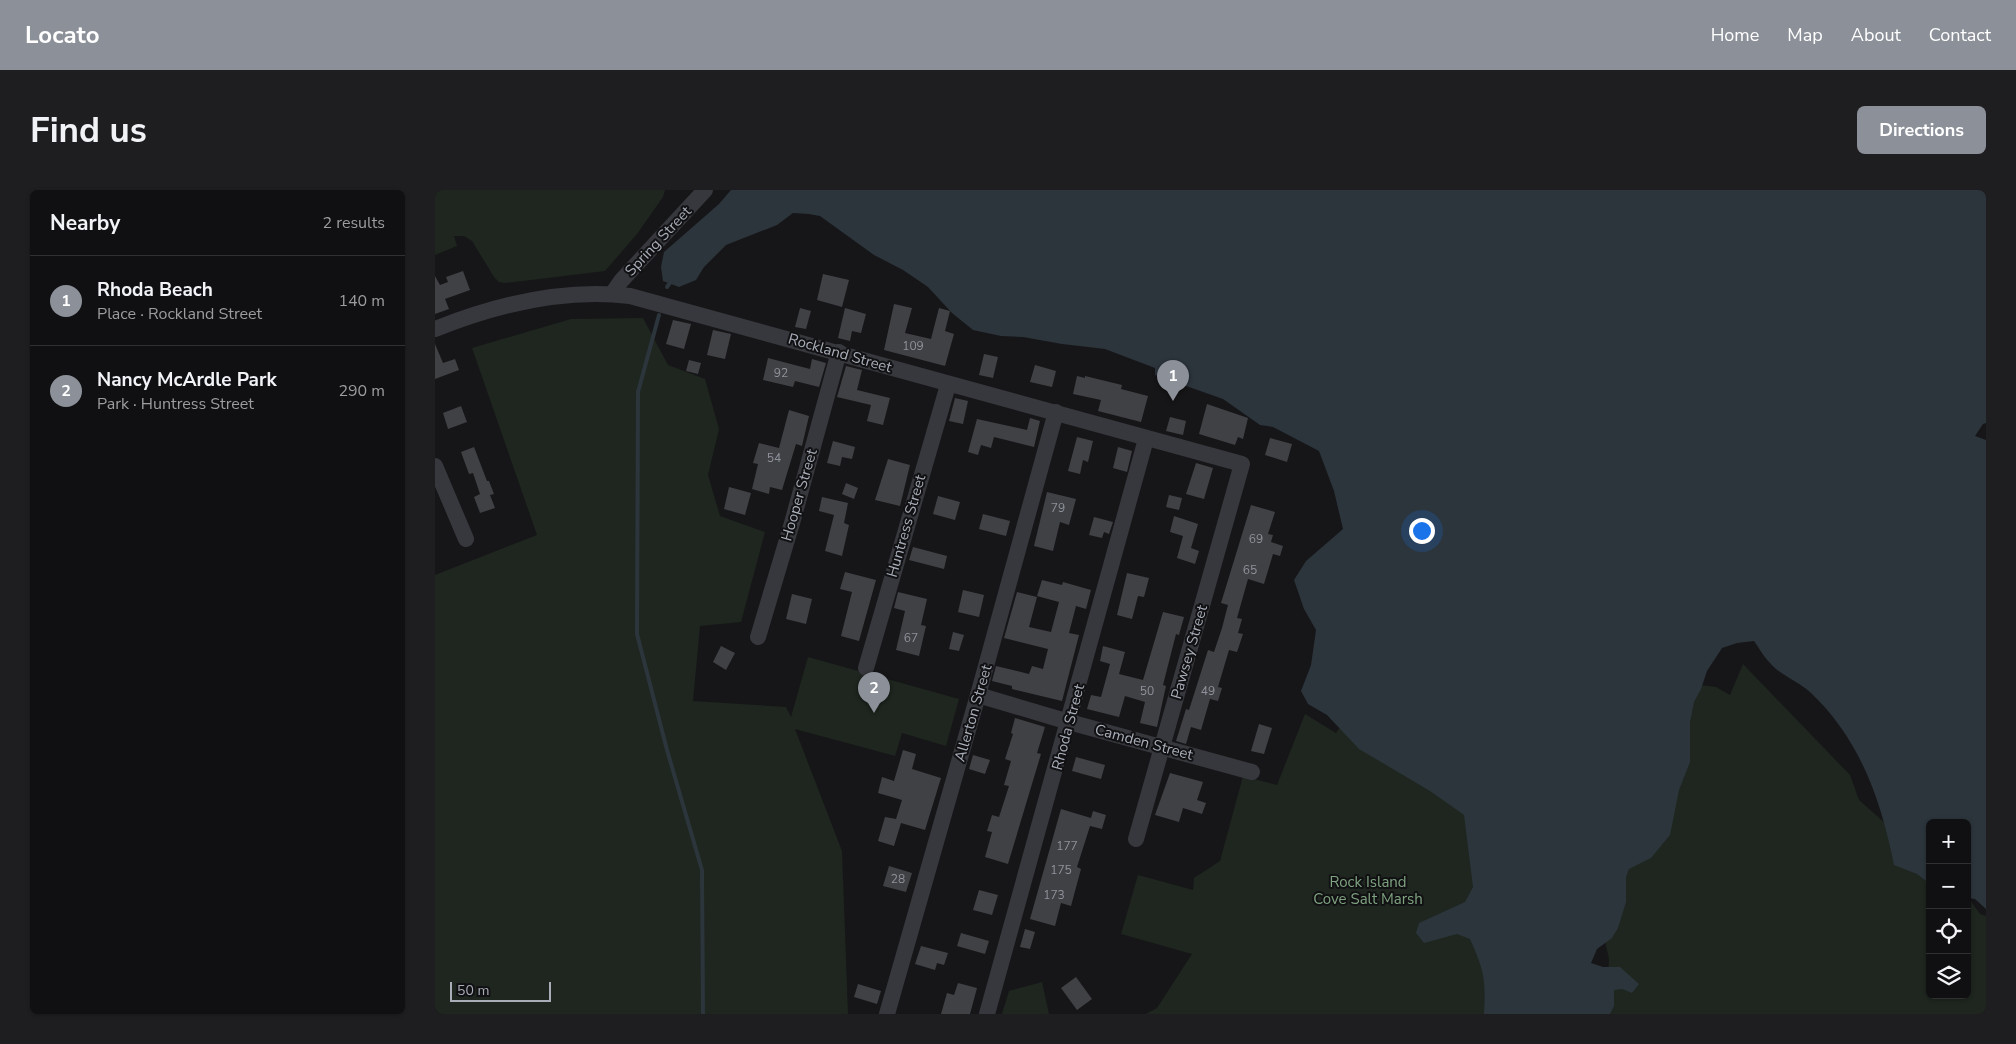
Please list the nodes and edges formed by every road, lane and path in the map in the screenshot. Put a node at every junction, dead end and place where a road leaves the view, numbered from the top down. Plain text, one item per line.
1 (705, 190) edge
2 (612, 294) junction
3 (435, 329) edge
4 (839, 352) junction
5 (948, 385) junction
6 (1056, 412) junction
7 (1146, 438) junction
8 (1242, 464) joint
9 (435, 466) edge
10 (466, 539) dead end
11 (758, 637) dead end
12 (866, 668) dead end
13 (978, 695) junction
14 (1069, 722) junction
15 (1162, 748) junction
16 (1252, 772) dead end
17 (1136, 839) dead end
18 (887, 1014) edge
19 (987, 1014) edge

1 - 2 street, Spring Street
2 - 3 street, Rockland Street
2 - 4 street, Rockland Street
4 - 5 street, Rockland Street
4 - 11 street, Hooper Street
5 - 6 street, Rockland Street
5 - 12 street, Huntress Street
6 - 7 street, Rockland Street
6 - 13 street, Allerton Street
7 - 8 street, Rockland Street
7 - 14 street, Rhoda Street
8 - 15 street, Pawsey Street
9 - 10 street
13 - 14 street, Camden Street
13 - 18 street, Allerton Street
14 - 15 street, Camden Street
14 - 19 street, Rhoda Street
15 - 16 street, Camden Street
15 - 17 street, Pawsey Street

